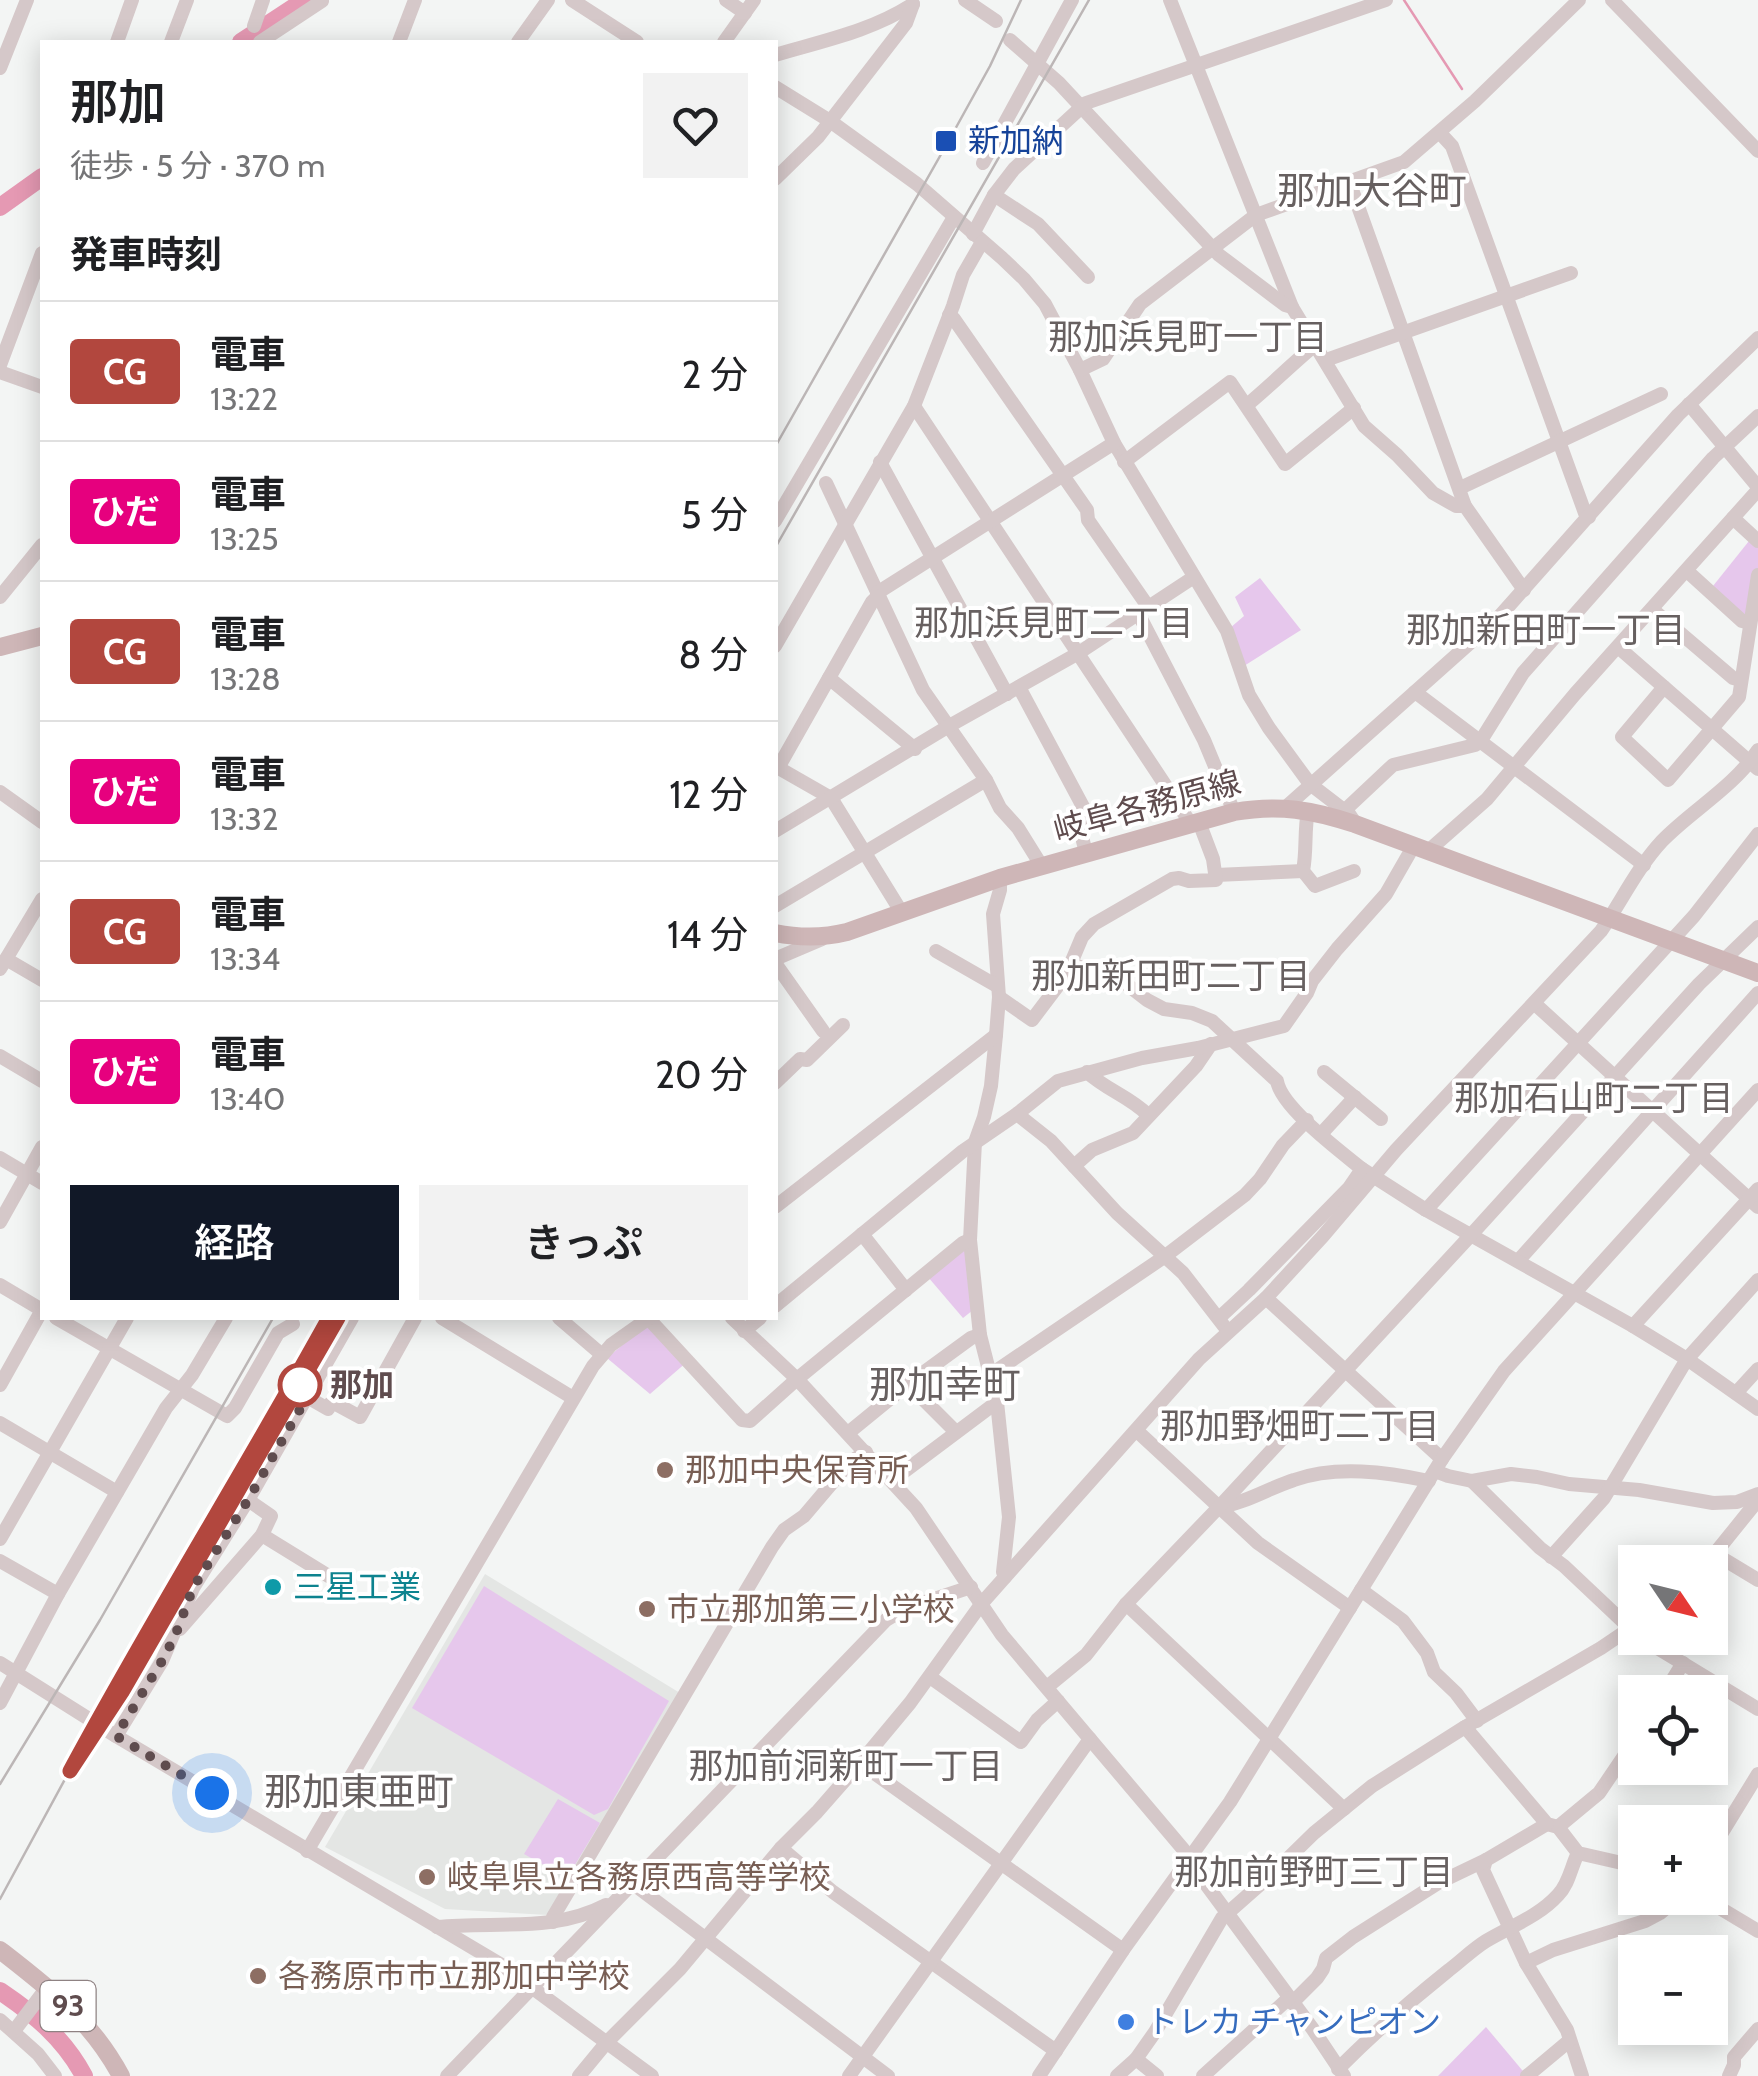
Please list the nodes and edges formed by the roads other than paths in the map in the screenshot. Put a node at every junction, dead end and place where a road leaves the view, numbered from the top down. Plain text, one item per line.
1 (27, 0) edge
2 (132, 0) edge
3 (187, 0) edge
4 (263, 0) edge
5 (415, 0) edge
6 (548, 0) edge
7 (572, 0) edge
8 (726, 0) edge
9 (965, 0) edge
10 (1072, 0) edge
11 (1170, 0) edge
12 (1386, 0) edge
13 (1579, 0) edge
14 (1612, 0) edge
15 (322, 1) edge
16 (912, 1) edge
17 (750, 6) edge
18 (996, 21) dead end
19 (254, 26) dead end
20 (118, 40) edge
21 (173, 40) edge
22 (263, 40) edge
23 (401, 40) edge
24 (519, 40) edge
25 (635, 40) edge
26 (725, 40) edge
27 (1010, 40) dead end
28 (778, 53) edge
29 (1036, 63) junction
30 (1196, 65) junction
31 (0, 68) edge
32 (778, 89) edge
33 (1080, 107) junction
34 (830, 121) junction
35 (1440, 132) junction
36 (1758, 151) edge
37 (983, 163) dead end
38 (778, 176) edge
39 (1350, 181) junction
40 (994, 195) junction
41 (1256, 215) junction
42 (954, 217) junction
43 (977, 238) junction
44 (1211, 247) junction
45 (40, 258) edge
46 (1571, 273) dead end
47 (1088, 277) dead end
48 (1506, 296) junction
49 (1292, 307) junction
50 (948, 315) junction
51 (1403, 332) junction
52 (1758, 338) edge
53 (1316, 344) junction
54 (1326, 360) junction
55 (0, 368) edge
56 (1080, 370) junction
57 (40, 386) edge
58 (1661, 394) dead end
59 (1690, 404) junction
60 (1247, 405) junction
61 (914, 406) junction
62 (1354, 408) junction
63 (1758, 416) edge
64 (1558, 442) junction
65 (1114, 443) junction
66 (1725, 448) junction
67 (880, 462) junction
68 (1124, 462) junction
69 (1062, 476) junction
70 (826, 483) dead end
71 (1460, 488) junction
72 (1758, 488) edge
73 (1465, 506) junction
74 (778, 517) edge
75 (1589, 517) junction
76 (1733, 518) junction
77 (992, 521) junction
78 (846, 524) junction
79 (1758, 540) edge
80 (40, 547) edge
81 (933, 558) junction
82 (1686, 571) junction
83 (1758, 575) edge
84 (1194, 577) junction
85 (1524, 590) junction
86 (877, 594) junction
87 (0, 597) edge
88 (1652, 609) junction
89 (1144, 612) junction
90 (1750, 623) junction
91 (40, 637) edge
92 (778, 641) edge
93 (1618, 646) junction
94 (0, 647) edge
95 (1078, 654) junction
96 (829, 678) junction
97 (1741, 680) junction
98 (1664, 687) junction
99 (1013, 690) junction
100 (1416, 692) junction
101 (949, 726) junction
102 (1711, 728) junction
103 (1480, 742) junction
104 (915, 748) junction
105 (1755, 761) edge
106 (778, 764) edge
107 (778, 768) edge
108 (1514, 768) junction
109 (986, 780) junction
110 (1310, 784) junction
111 (0, 792) edge
112 (832, 798) junction
113 (1286, 807) junction
114 (1308, 811) junction
115 (1234, 812) junction
116 (1350, 817) junction
117 (40, 821) edge
118 (1195, 823) junction
119 (778, 829) edge
120 (1758, 834) edge
121 (1420, 849) junction
122 (866, 852) junction
123 (1086, 853) junction
124 (1041, 865) junction
125 (1644, 865) junction
126 (1303, 870) junction
127 (1354, 871) dead end
128 (1216, 875) junction
129 (1000, 878) junction
130 (40, 902) edge
131 (778, 904) edge
132 (902, 913) junction
133 (1609, 920) junction
134 (1758, 928) edge
135 (1670, 940) junction
136 (778, 948) edge
137 (936, 951) dead end
138 (778, 952) edge
139 (1722, 960) junction
140 (3, 964) edge
141 (1070, 964) junction
142 (1758, 973) edge
143 (40, 979) edge
144 (998, 992) junction
145 (1758, 993) edge
146 (1535, 1004) junction
147 (844, 1026) dead end
148 (823, 1031) dead end
149 (996, 1035) junction
150 (1233, 1038) junction
151 (1576, 1043) junction
152 (1212, 1044) junction
153 (0, 1056) edge
154 (1087, 1072) junction
155 (1324, 1072) dead end
156 (1614, 1078) junction
157 (40, 1080) edge
158 (778, 1080) edge
159 (1758, 1090) edge
160 (1354, 1097) junction
161 (1652, 1112) junction
162 (1017, 1114) junction
163 (1148, 1115) junction
164 (1381, 1119) dead end
165 (1306, 1120) junction
166 (1320, 1134) junction
167 (975, 1142) junction
168 (40, 1151) edge
169 (1699, 1153) junction
170 (0, 1158) edge
171 (1074, 1166) junction
172 (1368, 1172) junction
173 (27, 1174) junction
174 (40, 1182) edge
175 (1755, 1198) edge
176 (778, 1204) edge
177 (1426, 1210) junction
178 (0, 1222) edge
179 (862, 1234) junction
180 (1471, 1235) junction
181 (970, 1240) junction
182 (1164, 1256) junction
183 (1518, 1261) junction
184 (1758, 1280) edge
185 (0, 1285) edge
186 (906, 1290) junction
187 (1574, 1292) junction
188 (1266, 1298) junction
189 (778, 1304) edge
190 (40, 1309) edge
191 (40, 1314) edge
192 (60, 1320) edge
193 (126, 1320) edge
194 (225, 1320) edge
195 (351, 1320) edge
196 (414, 1320) edge
197 (445, 1320) edge
198 (561, 1320) edge
199 (581, 1320) edge
200 (645, 1320) edge
201 (650, 1320) edge
202 (734, 1320) edge
203 (758, 1320) edge
204 (293, 1324) dead end
205 (1223, 1325) junction
206 (1633, 1326) junction
207 (571, 1328) junction
208 (744, 1331) junction
209 (980, 1335) junction
210 (109, 1348) junction
211 (601, 1354) junction
212 (1687, 1359) junction
213 (1758, 1369) edge
214 (1344, 1371) junction
215 (990, 1375) junction
216 (797, 1379) junction
217 (908, 1384) junction
218 (0, 1385) edge
219 (180, 1389) junction
220 (1736, 1393) junction
221 (307, 1397) junction
222 (574, 1398) junction
223 (998, 1402) junction
224 (1758, 1409) edge
225 (0, 1423) edge
226 (1136, 1431) junction
227 (956, 1432) junction
228 (848, 1433) junction
229 (50, 1452) junction
230 (866, 1452) junction
231 (1435, 1470) junction
232 (892, 1480) junction
233 (1472, 1481) junction
234 (1611, 1487) junction
235 (117, 1492) junction
236 (1758, 1497) edge
237 (248, 1500) junction
238 (1219, 1508) junction
239 (262, 1534) junction
240 (0, 1540) edge
241 (1722, 1545) edge
242 (1551, 1557) junction
243 (0, 1561) edge
244 (1728, 1566) edge
245 (1005, 1577) junction
246 (1758, 1580) edge
247 (340, 1583) dead end
248 (970, 1587) junction
249 (1361, 1590) junction
250 (58, 1594) junction
251 (982, 1602) junction
252 (1126, 1604) junction
253 (1350, 1608) junction
254 (1618, 1616) edge
255 (175, 1636) junction
256 (1618, 1641) edge
257 (1671, 1655) edge
258 (0, 1663) edge
259 (1683, 1663) junction
260 (17, 1672) junction
261 (1676, 1675) edge
262 (930, 1677) junction
263 (1047, 1687) junction
264 (1058, 1701) junction
265 (0, 1703) edge
266 (1758, 1709) edge
267 (1471, 1724) junction
268 (116, 1736) junction
269 (1090, 1739) junction
270 (1269, 1740) junction
271 (860, 1763) junction
272 (1618, 1765) edge
273 (1758, 1774) edge
274 (1344, 1809) junction
275 (1728, 1823) edge
276 (1552, 1826) junction
277 (781, 1848) junction
278 (307, 1850) junction
279 (1578, 1853) junction
280 (1190, 1859) junction
281 (1486, 1860) junction
282 (1618, 1862) edge
283 (1000, 1863) junction
284 (632, 1883) junction
285 (616, 1900) junction
286 (1227, 1912) junction
287 (1728, 1913) edge
288 (1656, 1915) edge
289 (553, 1922) junction
290 (437, 1927) junction
291 (1511, 1930) junction
292 (1758, 1931) edge
293 (707, 1938) junction
294 (0, 1950) edge
295 (1123, 1950) junction
296 (930, 1962) junction
297 (1526, 1963) junction
298 (532, 1986) junction
299 (45, 1990) junction
300 (1290, 2000) junction
301 (0, 2020) edge
302 (17, 2026) junction
303 (1758, 2029) edge
304 (1570, 2041) junction
305 (607, 2042) junction
306 (1056, 2051) junction
307 (863, 2056) junction
308 (1136, 2058) junction
309 (1341, 2072) edge
310 (55, 2076) edge
311 (121, 2076) edge
312 (447, 2076) edge
313 (579, 2076) edge
314 (652, 2076) edge
315 (849, 2076) edge
316 (888, 2076) edge
317 (1039, 2076) edge
318 (1118, 2076) edge
319 (1157, 2076) edge
320 (1203, 2076) edge
321 (1527, 2076) edge
322 (1582, 2076) edge
323 (1729, 2076) edge

1 - 31 street
2 - 20 street
3 - 21 street
4 - 19 street
5 - 23 street
6 - 24 street
7 - 25 street
8 - 17 street
9 - 18 street
10 - 29 street
11 - 30 street
12 - 30 street
13 - 35 street
14 - 36 street
15 - 22 street
16 - 28 street
16 - 34 street
17 - 26 street
27 - 29 street
29 - 33 street
29 - 37 street
30 - 33 street
30 - 41 street
32 - 34 street
33 - 40 street
33 - 44 street
34 - 38 street
34 - 42 street
35 - 39 street
35 - 48 street
39 - 41 street
39 - 51 street
40 - 43 street
40 - 47 street
41 - 44 street
41 - 49 street
42 - 43 street
42 - 74 street
43 - 50 street
43 - 56 street
44 - 49 street
44 - 56 street
45 - 55 street
46 - 48 street
48 - 51 street
48 - 64 street
49 - 53 street
50 - 61 street
50 - 69 street
51 - 54 street
51 - 71 street
52 - 59 street
53 - 54 street
53 - 60 street
54 - 62 street
55 - 57 street
56 - 65 street
58 - 64 street
59 - 66 street
59 - 75 street
60 - 62 street
60 - 68 street
61 - 67 street
61 - 77 street
62 - 73 street
63 - 66 street
64 - 71 street
64 - 75 street
65 - 68 street
65 - 69 street
66 - 72 street
66 - 103 street
67 - 78 street
67 - 81 street
68 - 84 street
69 - 77 street
69 - 89 street
70 - 78 street
71 - 73 street
72 - 76 street
73 - 85 street
75 - 85 street
76 - 79 street
76 - 82 street
77 - 81 street
77 - 95 street
78 - 86 street
78 - 92 street
80 - 87 street
81 - 86 street
81 - 99 street
82 - 88 street
82 - 90 street
83 - 90 street
84 - 89 street
84 - 110 street
85 - 100 street
86 - 96 street
86 - 101 street
88 - 93 street
88 - 97 street
89 - 95 street
89 - 115 street
90 - 97 street
91 - 94 main road
93 - 98 street
93 - 108 street
95 - 99 street
95 - 118 street
96 - 104 street
96 - 106 street
97 - 102 street
98 - 102 street
98 - 102 street
99 - 101 street
99 - 123 street
100 - 103 street
100 - 110 street
101 - 104 street
101 - 109 street
102 - 105 street
103 - 108 street
103 - 116 street
104 - 112 street
105 - 125 street
107 - 112 street
108 - 121 street
108 - 125 street
109 - 122 street
109 - 124 street
110 - 113 street
110 - 116 street
111 - 117 street
112 - 119 street
112 - 122 street
113 - 114 main road, 岐阜各務原線
113 - 115 main road, 岐阜各務原線
114 - 116 main road, 岐阜各務原線
114 - 126 street
115 - 118 main road, 岐阜各務原線
116 - 121 main road, 岐阜各務原線
118 - 123 main road, 岐阜各務原線
118 - 128 street
120 - 135 street
121 - 133 main road, 岐阜各務原線
121 - 150 street
122 - 131 street
122 - 132 street
123 - 124 main road, 岐阜各務原線
124 - 129 main road, 岐阜各務原線
125 - 133 street
126 - 127 street
126 - 128 street
128 - 141 street
129 - 132 main road, 岐阜各務原線
129 - 144 street
130 - 140 street
132 - 136 main road, 岐阜各務原線
133 - 135 main road, 岐阜各務原線
133 - 146 street
134 - 139 street
135 - 139 main road, 岐阜各務原線
135 - 151 street
137 - 144 street
138 - 148 street
139 - 142 main road, 岐阜各務原線
139 - 156 street
140 - 143 street
141 - 144 street
141 - 150 street
144 - 149 street
145 - 161 street
146 - 151 street
146 - 172 street
147 - 158 street
149 - 167 street
149 - 176 street
150 - 152 street
150 - 165 street
151 - 156 street
151 - 177 street
152 - 154 street
152 - 163 street
153 - 157 street
154 - 162 street
154 - 163 street
155 - 160 street
156 - 161 street
156 - 180 street
159 - 169 street
160 - 164 street
160 - 166 street
161 - 169 street
161 - 183 street
162 - 167 street
162 - 171 street
163 - 171 street
165 - 166 street
165 - 182 street
166 - 172 street
167 - 179 street
167 - 181 street
168 - 173 street
169 - 175 street
169 - 187 street
170 - 173 street
171 - 182 street
172 - 177 street
172 - 188 street
172 - 205 street
173 - 174 street
173 - 178 street
175 - 206 street
177 - 180 street
179 - 186 street
179 - 189 street
180 - 183 street
180 - 214 street
181 - 186 street
181 - 209 street
182 - 205 street
182 - 215 street
183 - 187 street
184 - 212 street
185 - 190 street
186 - 216 street
187 - 206 street
187 - 231 street
188 - 205 street
188 - 214 street
191 - 218 street
192 - 210 street
193 - 210 street
194 - 219 street
195 - 221 street
196 - 221 street
197 - 222 street
198 - 207 street
199 - 207 street
200 - 211 street
201 - 216 street
202 - 208 street
203 - 208 street
204 - 219 street
205 - 226 street
206 - 212 street
207 - 211 street
208 - 216 street
209 - 215 street
209 - 217 street
210 - 219 street
210 - 229 street
211 - 222 street
212 - 220 street
212 - 234 street
213 - 220 street
214 - 231 street
214 - 238 street
215 - 223 street
216 - 228 street
217 - 227 street
217 - 228 street
219 - 235 street
220 - 224 street
221 - 237 street
222 - 278 street
223 - 227 street
223 - 245 street
225 - 229 street
226 - 238 street
226 - 245 street
227 - 232 street
228 - 230 street
229 - 235 street
229 - 240 street
230 - 232 street
230 - 289 street
231 - 233 street
231 - 238 street
231 - 249 street
232 - 248 street
233 - 234 street
233 - 242 street
234 - 236 street
234 - 242 street
235 - 250 street
236 - 241 street
237 - 239 street
237 - 255 street
238 - 252 street
238 - 253 street
239 - 247 street
239 - 255 street
242 - 254 street
243 - 250 street
244 - 246 street
245 - 251 street
248 - 251 street
248 - 284 street
249 - 253 street
249 - 267 street
250 - 260 street
251 - 262 street
251 - 263 street
252 - 263 street
252 - 270 street
253 - 270 street
255 - 268 street
256 - 267 street
257 - 259 street
258 - 260 street
259 - 261 street
259 - 266 street
260 - 265 street
260 - 268 street
262 - 264 street
262 - 271 street
263 - 264 street
264 - 269 street
267 - 274 street
267 - 276 street
268 - 278 street
269 - 280 street
269 - 283 street
270 - 274 street
270 - 280 street
271 - 277 street
271 - 283 street
272 - 276 street
273 - 275 street
274 - 286 street
276 - 279 street
276 - 281 street
277 - 293 street
277 - 296 street
278 - 290 street
279 - 282 street
279 - 291 street
280 - 286 street
280 - 295 street
281 - 291 street
281 - 300 street
283 - 295 street
283 - 296 street
284 - 285 street
284 - 293 street
285 - 289 street
285 - 298 street
286 - 300 street
286 - 308 street
287 - 292 street
288 - 297 street
289 - 290 street
290 - 298 street
291 - 297 street
291 - 309 street
293 - 305 street
293 - 307 street
294 - 299 main road, 93
295 - 306 street
296 - 306 street
296 - 307 street
297 - 304 street
298 - 305 street
298 - 312 street
299 - 302 street
299 - 311 main road, 93
300 - 309 street
300 - 320 street
301 - 302 street
302 - 310 street
303 - 323 street
304 - 321 street
304 - 322 street
305 - 313 street
305 - 314 street
306 - 317 street
307 - 315 street
307 - 316 street
308 - 318 street
308 - 319 street

